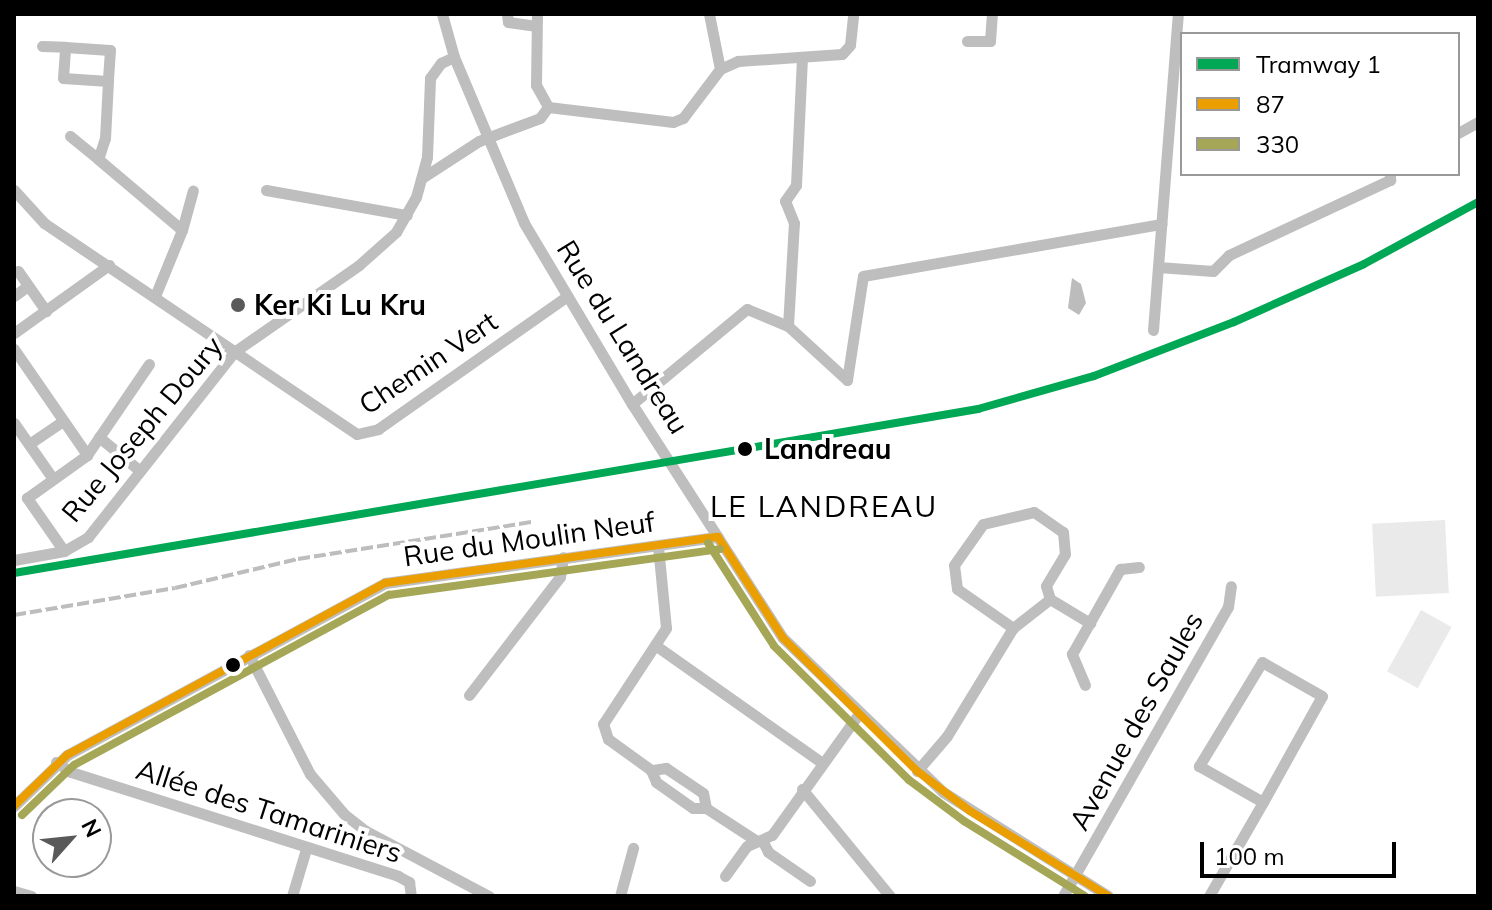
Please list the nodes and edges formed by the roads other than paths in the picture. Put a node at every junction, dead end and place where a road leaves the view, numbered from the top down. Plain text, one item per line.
1 (442, 14) edge
2 (507, 14) edge
3 (709, 14) edge
4 (853, 14) edge
5 (992, 14) edge
6 (1178, 14) edge
7 (536, 20) edge
8 (967, 41) dead end
9 (42, 46) dead end
10 (65, 47) junction
11 (454, 57) junction
12 (802, 59) junction
13 (720, 69) junction
14 (108, 81) junction
15 (548, 107) junction
16 (1176, 108) edge
17 (1478, 122) edge
18 (1460, 132) edge
19 (70, 136) dead end
20 (488, 138) junction
21 (98, 159) junction
22 (1390, 176) edge
23 (422, 178) junction
24 (14, 190) edge
25 (193, 190) dead end
26 (266, 190) dead end
27 (407, 215) junction
28 (1161, 224) junction
29 (182, 230) junction
30 (109, 265) junction
31 (1158, 267) junction
32 (18, 271) dead end
33 (28, 286) junction
34 (14, 296) edge
35 (155, 296) junction
36 (567, 296) junction
37 (46, 311) junction
38 (788, 326) junction
39 (1153, 330) dead end
40 (14, 333) edge
41 (14, 349) edge
42 (234, 352) junction
43 (149, 364) dead end
44 (632, 404) junction
45 (63, 421) junction
46 (14, 423) edge
47 (99, 437) junction
48 (29, 444) junction
49 (87, 455) junction
50 (140, 471) junction
51 (53, 479) junction
52 (718, 537) junction
53 (658, 546) junction
54 (64, 551) junction
55 (563, 557) junction
56 (14, 560) edge
57 (1139, 567) dead end
58 (1231, 586) dead end
59 (1050, 599) junction
60 (1090, 623) junction
61 (1013, 628) junction
62 (655, 645) junction
63 (249, 655) junction
64 (1085, 685) dead end
65 (469, 695) dead end
66 (858, 715) junction
67 (56, 762) junction
68 (821, 762) junction
69 (651, 770) junction
70 (917, 771) junction
71 (802, 789) junction
72 (1263, 802) junction
73 (14, 806) edge
74 (706, 808) junction
75 (758, 840) junction
76 (633, 848) dead end
77 (306, 849) junction
78 (725, 876) dead end
79 (1074, 878) junction
80 (810, 881) dead end
81 (14, 891) edge
82 (31, 896) edge
83 (292, 896) edge
84 (411, 896) edge
85 (489, 896) edge
86 (620, 896) edge
87 (890, 896) edge
88 (1063, 896) edge
89 (1108, 896) edge
90 (1209, 896) edge

1 - 11 street, Rue du Landreau
2 - 7 street
3 - 13 street
4 - 12 street
5 - 8 street
6 - 16 street
7 - 15 street
9 - 10 street
10 - 14 street
10 - 14 street
11 - 20 street, Rue du Landreau
11 - 23 street, Rue Joseph Doury
12 - 13 street
12 - 38 street
13 - 15 street
14 - 21 street
15 - 20 street
16 - 28 street
17 - 18 street
19 - 21 street
20 - 23 street
20 - 36 street, Rue du Landreau
21 - 29 street
22 - 31 street
23 - 27 street, Rue Joseph Doury
24 - 30 street
25 - 29 street
26 - 27 street
27 - 42 street, Rue Joseph Doury
28 - 31 street
28 - 38 street
29 - 35 street
30 - 35 street
30 - 37 street
31 - 39 street
32 - 33 street
33 - 34 street
33 - 37 street
35 - 42 street
36 - 42 street, Chemin Vert
36 - 44 street, Rue du Landreau
37 - 40 street
38 - 44 street
41 - 45 street
42 - 50 street, Rue Joseph Doury
43 - 47 street
44 - 52 street, Rue du Landreau
45 - 48 street
45 - 49 street
46 - 48 street
47 - 49 street
47 - 50 street
48 - 51 street
49 - 51 street
50 - 54 street, Rue Joseph Doury
51 - 54 street
52 - 53 street, Rue du Moulin Neuf
52 - 66 street, Rue du Landreau
53 - 55 street, Rue du Moulin Neuf
53 - 62 street
54 - 56 street, Rue Joseph Doury
55 - 63 street, Rue du Moulin Neuf
55 - 65 street
57 - 60 street
58 - 79 street, Avenue des Saules
59 - 60 street
59 - 61 street
59 - 61 street
60 - 64 street
61 - 70 street
62 - 68 street
62 - 69 street
63 - 67 street, Rue du Moulin Neuf
63 - 85 street
66 - 68 street
66 - 70 street, Rue du Landreau
67 - 73 street, Rue du Moulin Neuf
67 - 77 street, Allée des Tamariniers
68 - 71 street
69 - 74 street
69 - 74 street
70 - 79 street, Rue du Landreau
71 - 75 street
71 - 87 street
72 - 72 street
72 - 90 street
74 - 75 street
75 - 78 street
75 - 80 street
76 - 86 street
77 - 83 street
77 - 84 street, Allée des Tamariniers
79 - 88 street, Avenue des Saules
79 - 89 street, Rue du Landreau
81 - 82 street

